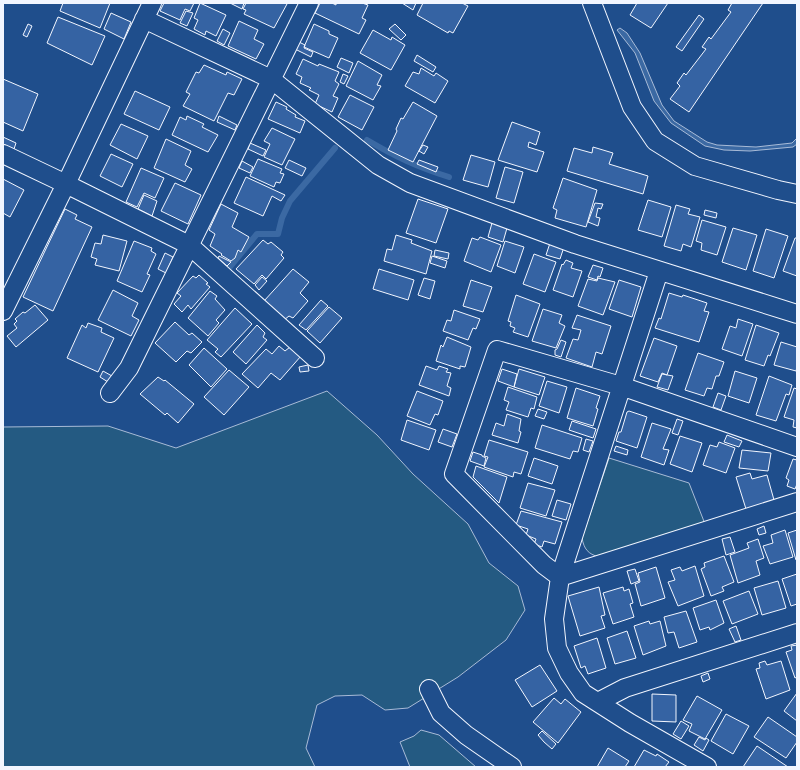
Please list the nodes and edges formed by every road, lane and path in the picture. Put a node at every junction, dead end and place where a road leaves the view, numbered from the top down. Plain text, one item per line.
1 (309, 3) edge
2 (592, 3) edge
3 (148, 11) edge
4 (271, 79) junction
5 (3, 154) edge
6 (66, 184) junction
7 (797, 194) edge
8 (189, 245) junction
9 (659, 271) junction
10 (3, 311) edge
11 (797, 314) edge
12 (315, 358) dead end
13 (621, 386) junction
14 (110, 393) dead end
15 (797, 447) edge
16 (797, 502) edge
17 (560, 577) junction
18 (797, 633) edge
19 (429, 690) dead end
20 (598, 702) junction
21 (512, 767) edge
22 (707, 767) edge

1 - 4 street
2 - 7 street
3 - 4 street
3 - 6 street
4 - 8 street
4 - 9 street
5 - 6 street
6 - 8 street
6 - 10 street
8 - 12 street
8 - 14 street
9 - 11 street
9 - 13 street
13 - 15 street
13 - 17 street
13 - 17 street
16 - 17 street
17 - 20 street
18 - 20 street
19 - 21 street
20 - 22 street

